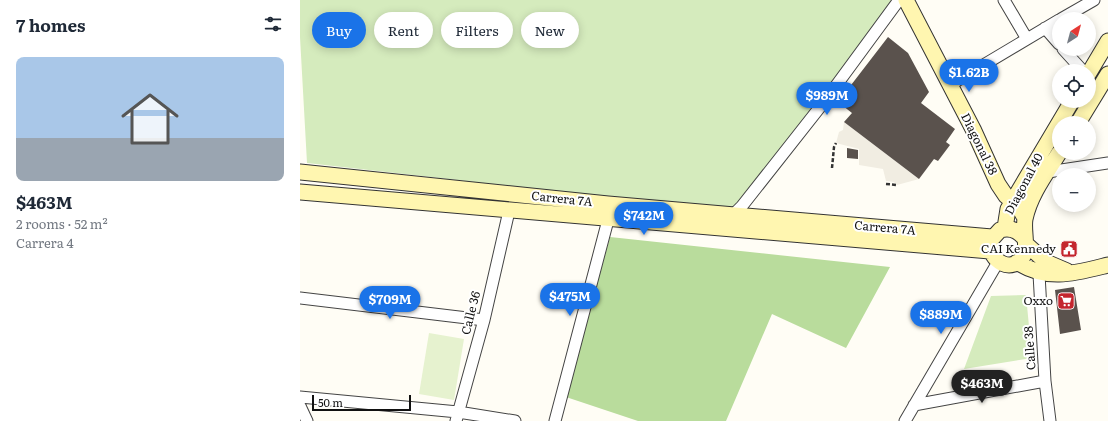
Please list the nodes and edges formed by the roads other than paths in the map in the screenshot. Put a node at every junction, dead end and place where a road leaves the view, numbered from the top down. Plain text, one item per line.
1 (899, 0) edge
2 (906, 0) edge
3 (1004, 0) edge
4 (1094, 0) edge
5 (1074, 12) edge
6 (1052, 24) edge
7 (1045, 28) junction
8 (1052, 36) edge
9 (1027, 39) junction
10 (1108, 41) edge
11 (1069, 56) edge
12 (1077, 64) edge
13 (1094, 64) edge
14 (1108, 74) edge
15 (950, 85) junction
16 (1068, 108) edge
17 (1082, 116) edge
18 (1055, 160) edge
19 (1108, 163) edge
20 (300, 172) edge
21 (1048, 172) junction
22 (300, 192) edge
23 (1012, 201) junction
24 (509, 211) junction
25 (733, 215) junction
26 (1025, 218) junction
27 (608, 220) junction
28 (1005, 228) junction
29 (1025, 241) junction
30 (993, 250) junction
31 (1017, 262) junction
32 (1108, 265) edge
33 (1072, 273) junction
34 (1040, 274) junction
35 (300, 298) edge
36 (484, 320) junction
37 (1045, 381) junction
38 (300, 397) edge
39 (914, 405) junction
40 (300, 406) edge
41 (457, 417) edge
42 (307, 421) edge
43 (515, 421) edge
44 (555, 421) edge
45 (905, 421) edge
46 (1050, 421) edge

1 - 25 street
2 - 15 main road, Diagonal 38
3 - 9 street
4 - 5 street
6 - 7 street
7 - 8 street
7 - 9 street
9 - 15 street
10 - 13 main road
11 - 12 street
14 - 17 main road
15 - 23 main road, Diagonal 38
16 - 23 main road, Diagonal 40
18 - 21 main road, Diagonal 40
19 - 21 street
20 - 25 main road, Carrera 7A
21 - 26 main road, Diagonal 40
22 - 24 main road, Carrera 7A
23 - 26 main road, Diagonal 38
23 - 28 main road, Diagonal 40
24 - 27 main road, Carrera 7A
24 - 36 street, Calle 36
25 - 30 main road, Carrera 7A
26 - 29 main road, Diagonal 40
27 - 30 main road, Carrera 7A
27 - 44 street
28 - 29 main road
28 - 30 main road
29 - 31 main road
29 - 33 main road
30 - 31 main road
30 - 39 street
31 - 34 main road
32 - 33 main road
33 - 34 main road
34 - 37 street, Calle 38
35 - 36 street
36 - 41 street, Calle 36
37 - 39 street
37 - 46 street, Calle 38
38 - 41 street
39 - 45 street
40 - 42 street
41 - 43 street

